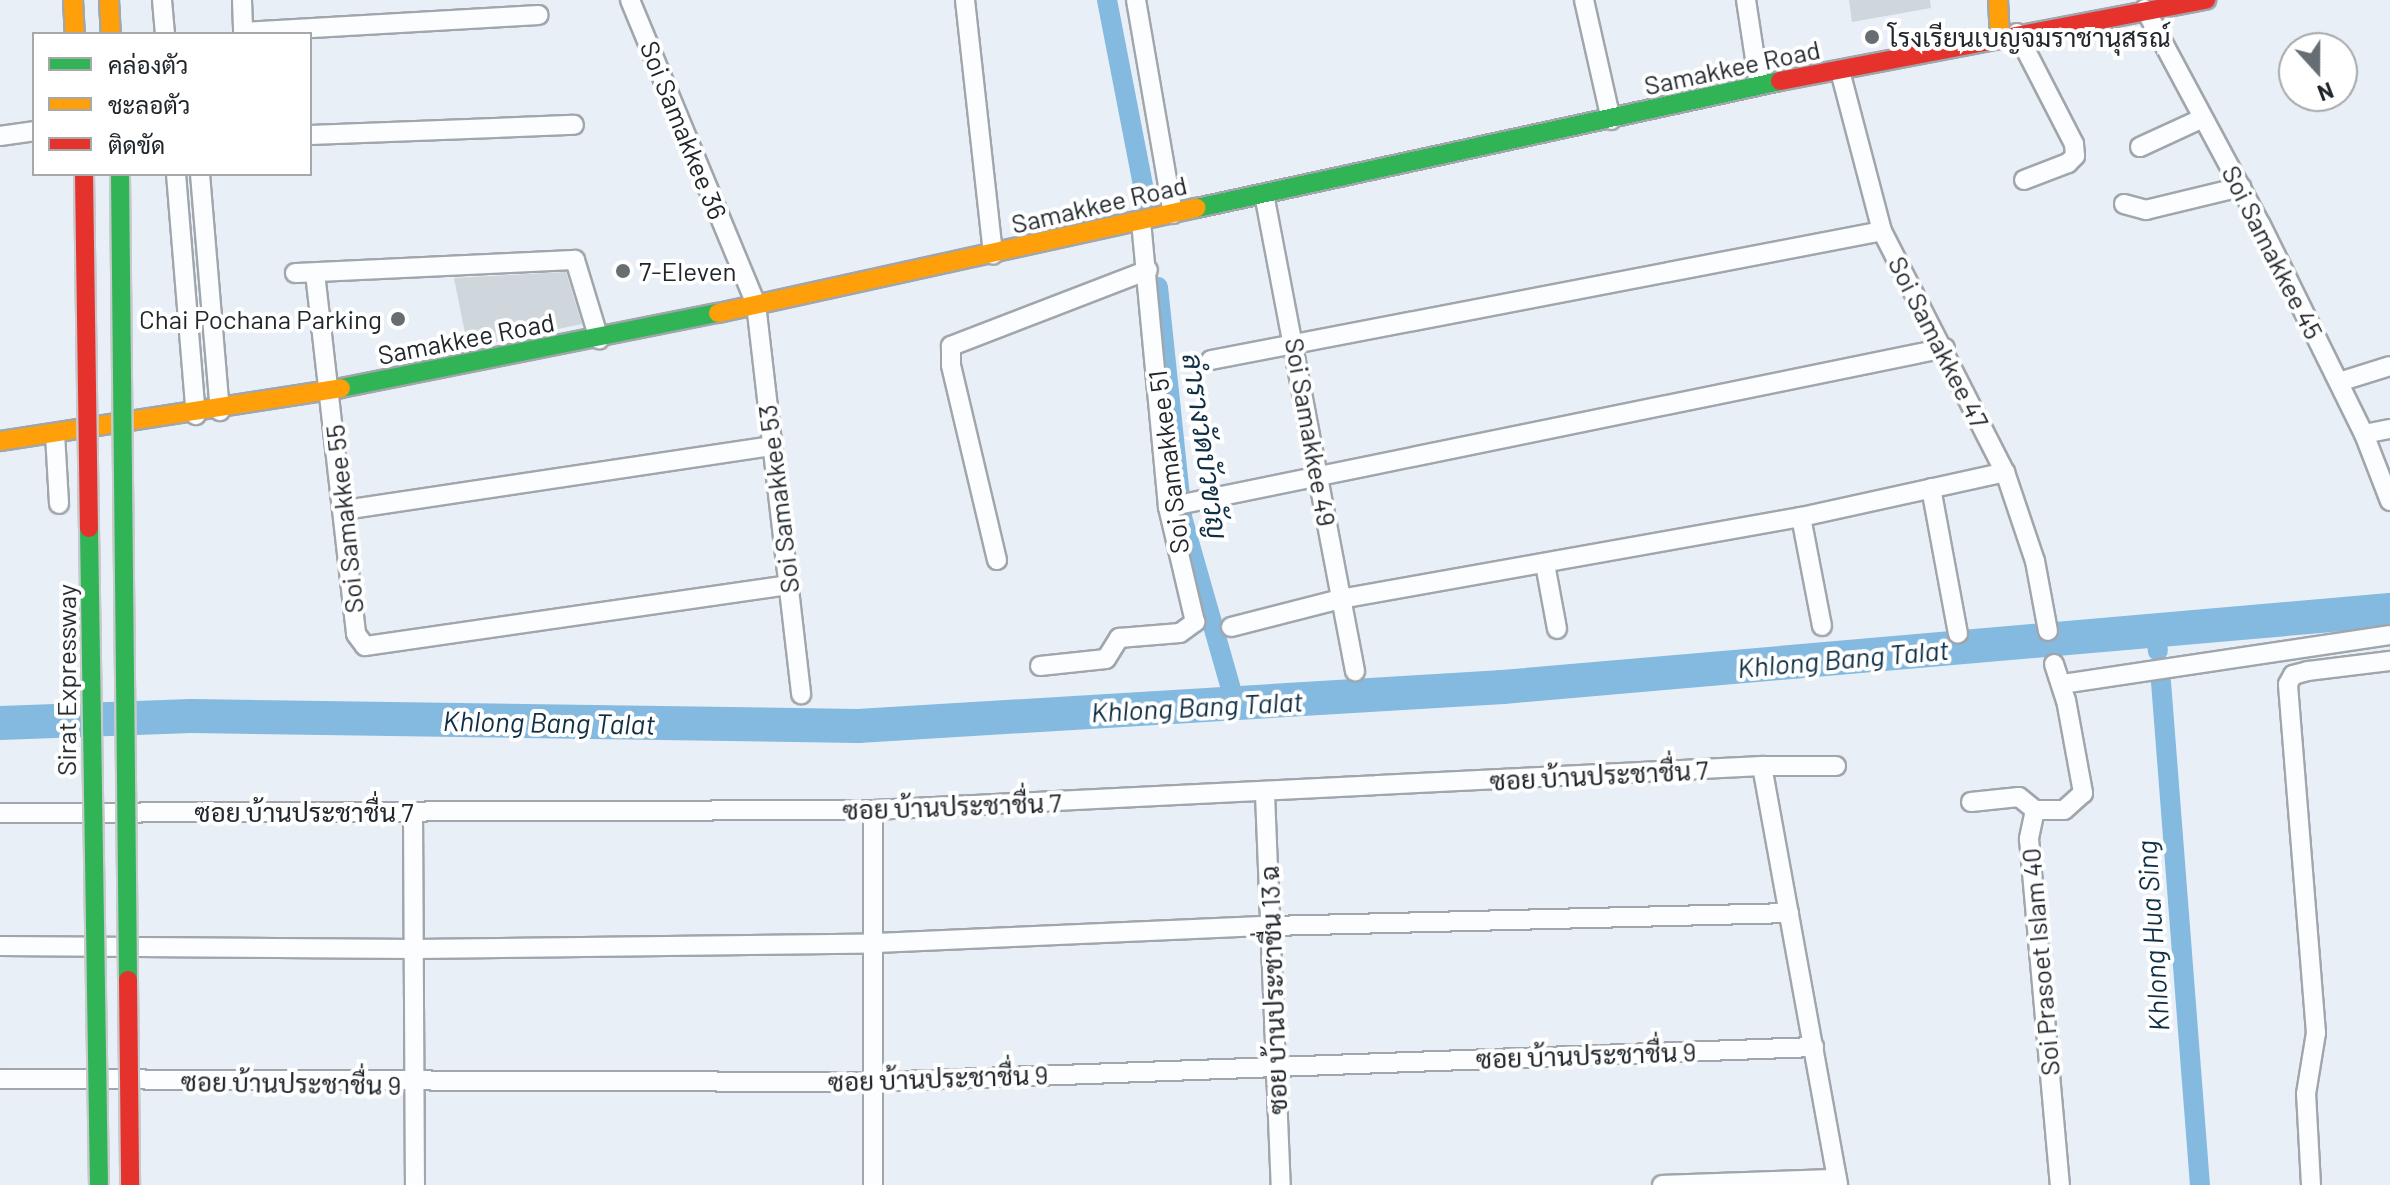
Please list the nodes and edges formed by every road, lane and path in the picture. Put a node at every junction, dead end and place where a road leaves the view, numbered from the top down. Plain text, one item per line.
1 (73, 0) edge
2 (109, 0) edge
3 (162, 0) edge
4 (242, 0) edge
5 (630, 0) edge
6 (965, 0) edge
7 (1136, 0) edge
8 (1584, 0) edge
9 (1746, 0) edge
10 (1998, 0) edge
11 (2206, 0) edge
12 (2145, 9) junction
13 (539, 15) dead end
14 (75, 32) edge
15 (111, 32) edge
16 (165, 32) edge
17 (243, 32) edge
18 (259, 32) edge
19 (2008, 35) junction
20 (1840, 71) junction
21 (1759, 85) junction
22 (2203, 118) junction
23 (1611, 120) junction
24 (574, 125) dead end
25 (32, 131) edge
26 (312, 135) edge
27 (0, 136) edge
28 (2140, 147) dead end
29 (84, 176) edge
30 (120, 176) edge
31 (176, 176) edge
32 (200, 176) edge
33 (2024, 180) dead end
34 (2241, 187) junction
35 (1264, 194) junction
36 (2124, 204) dead end
37 (1173, 214) junction
38 (1141, 221) junction
39 (1882, 231) junction
40 (993, 254) junction
41 (1148, 270) junction
42 (295, 273) dead end
43 (315, 273) junction
44 (756, 304) junction
45 (599, 339) junction
46 (1296, 343) junction
47 (1945, 348) junction
48 (1211, 360) dead end
49 (2390, 366) edge
50 (2339, 382) junction
51 (330, 390) junction
52 (220, 411) junction
53 (196, 415) junction
54 (2390, 429) edge
55 (55, 434) junction
56 (2364, 434) junction
57 (0, 441) edge
58 (770, 446) junction
59 (2005, 472) junction
60 (1318, 474) junction
61 (1931, 488) junction
62 (2390, 501) edge
63 (59, 504) dead end
64 (1176, 505) junction
65 (344, 510) junction
66 (1801, 517) junction
67 (997, 560) dead end
68 (1545, 564) junction
69 (788, 585) junction
70 (1340, 599) junction
71 (1822, 626) dead end
72 (1231, 627) dead end
73 (1557, 629) dead end
74 (2048, 631) dead end
75 (1958, 634) dead end
76 (2390, 635) edge
77 (2390, 661) edge
78 (2054, 664) dead end
79 (1040, 666) dead end
80 (1355, 671) dead end
81 (2062, 684) junction
82 (801, 694) dead end
83 (1762, 766) junction
84 (1836, 766) dead end
85 (1265, 794) junction
86 (1971, 802) dead end
87 (873, 810) junction
88 (2035, 810) junction
89 (413, 812) junction
90 (0, 813) edge
91 (1789, 913) junction
92 (1270, 926) junction
93 (874, 943) junction
94 (0, 946) edge
95 (415, 949) junction
96 (1814, 1047) junction
97 (1276, 1065) junction
98 (0, 1079) edge
99 (873, 1082) junction
100 (416, 1084) junction
101 (1838, 1182) edge
102 (99, 1185) edge
103 (130, 1185) edge
104 (415, 1185) edge
105 (873, 1185) edge
106 (1281, 1185) edge
107 (1662, 1185) edge
108 (2060, 1185) edge
109 (2311, 1185) edge

1 - 14 main road
2 - 15 main road
3 - 16 street
4 - 17 street
5 - 44 street, Soi Samakkee 36
6 - 40 street
7 - 37 street
8 - 23 street
9 - 21 street
10 - 19 main road
11 - 12 main road, Samakkee Road
12 - 19 main road, Samakkee Road
12 - 22 street, Soi Samakkee 45
13 - 18 street
19 - 20 main road, Samakkee Road
19 - 33 street
20 - 21 main road, Samakkee Road
20 - 39 street, Soi Samakkee 47
21 - 23 main road, Samakkee Road
22 - 28 street
22 - 34 street, Soi Samakkee 45
23 - 35 main road, Samakkee Road
24 - 26 street
25 - 27 street
29 - 102 main road, Sirat Expressway, bridge
30 - 103 main road, bridge
31 - 53 street
32 - 52 street
34 - 36 street
34 - 50 street, Soi Samakkee 45
35 - 37 main road, Samakkee Road
35 - 46 street, Soi Samakkee 49
37 - 38 main road, Samakkee Road
38 - 40 main road, Samakkee Road
38 - 41 street, Soi Samakkee 51
39 - 46 street
39 - 47 street, Soi Samakkee 47
40 - 44 main road, Samakkee Road
41 - 64 street, Soi Samakkee 51
41 - 67 street
42 - 43 street
43 - 45 street
43 - 51 street, Soi Samakkee 55
44 - 45 main road, Samakkee Road
44 - 58 street, Soi Samakkee 53
45 - 51 main road, Samakkee Road
46 - 48 street
46 - 60 street, Soi Samakkee 49
47 - 59 street, Soi Samakkee 47
47 - 60 street
49 - 50 street
50 - 56 street, Soi Samakkee 45
51 - 52 main road, Samakkee Road
51 - 65 street, Soi Samakkee 55
52 - 53 main road, Samakkee Road
53 - 55 main road, Samakkee Road
54 - 56 street
55 - 57 main road, Samakkee Road
55 - 63 street
56 - 62 street, Soi Samakkee 45
58 - 65 street
58 - 69 street, Soi Samakkee 53
59 - 61 street
59 - 74 street, Soi Samakkee 47
60 - 64 street
60 - 70 street, Soi Samakkee 49
61 - 66 street
61 - 75 street
64 - 79 street, Soi Samakkee 51
65 - 69 street, Soi Samakkee 55
66 - 68 street
66 - 71 street
68 - 70 street
68 - 73 street
69 - 82 street, Soi Samakkee 53
70 - 72 street
70 - 80 street, Soi Samakkee 49
76 - 81 street
77 - 109 street
78 - 81 street
81 - 88 street, Soi Prasoet Islam 40
83 - 84 street, ซอย บ้านประชาชื่น 7
83 - 85 street, ซอย บ้านประชาชื่น 7
83 - 91 street
85 - 87 street, ซอย บ้านประชาชื่น 7
85 - 92 street, ซอย บ้านประชาชื่น 13 ฉ
86 - 88 street
87 - 89 street, ซอย บ้านประชาชื่น 7
87 - 93 street
88 - 108 street, Soi Prasoet Islam 40
89 - 90 street, ซอย บ้านประชาชื่น 7
89 - 95 street
91 - 92 street
91 - 96 street
92 - 93 street
92 - 97 street, ซอย บ้านประชาชื่น 13 ฉ
93 - 95 street
93 - 99 street
94 - 95 street
95 - 100 street
96 - 97 street, ซอย บ้านประชาชื่น 9
96 - 101 street
97 - 99 street, ซอย บ้านประชาชื่น 9
97 - 106 street, ซอย บ้านประชาชื่น 13 ฉ
98 - 100 street, ซอย บ้านประชาชื่น 9
99 - 100 street, ซอย บ้านประชาชื่น 9
99 - 105 street
100 - 104 street
101 - 107 street

